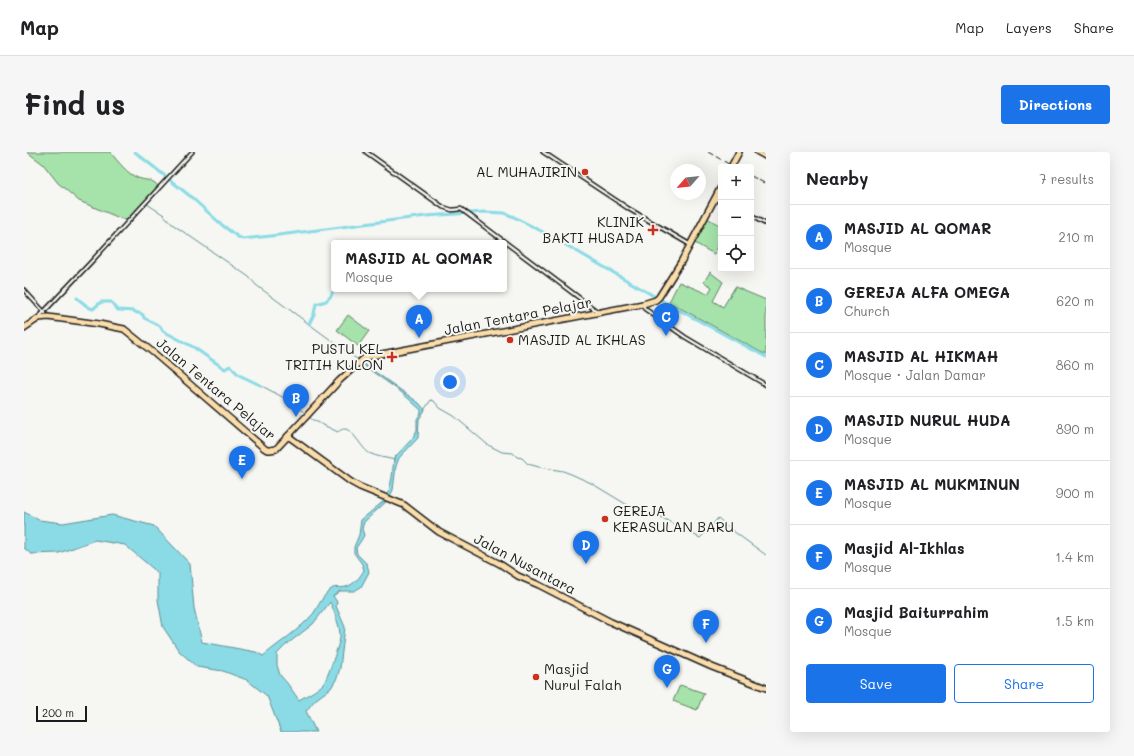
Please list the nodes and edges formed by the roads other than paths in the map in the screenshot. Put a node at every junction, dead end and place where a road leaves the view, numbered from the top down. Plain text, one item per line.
1 (192, 152) edge
2 (366, 152) edge
3 (543, 152) edge
4 (738, 152) edge
5 (757, 152) edge
6 (763, 152) edge
7 (766, 155) edge
8 (732, 164) edge
9 (718, 192) edge
10 (715, 198) junction
11 (719, 200) edge
12 (754, 218) edge
13 (766, 224) edge
14 (502, 240) edge
15 (507, 243) edge
16 (689, 244) junction
17 (24, 290) edge
18 (643, 304) junction
19 (598, 312) junction
20 (47, 316) junction
21 (24, 330) edge
22 (766, 385) edge
23 (288, 436) junction
24 (766, 688) edge

1 - 20 street
2 - 14 street
3 - 16 street
4 - 8 highway
5 - 7 main road
6 - 7 main road
9 - 10 highway
10 - 11 street
10 - 16 highway
12 - 13 street
15 - 19 street
16 - 18 highway, Jalan Tentara Pelajar
17 - 20 street
18 - 19 highway, Jalan Tentara Pelajar
18 - 22 street
19 - 23 highway, Jalan Tentara Pelajar
20 - 21 highway, Jalan Tentara Pelajar
20 - 23 highway, Jalan Tentara Pelajar
23 - 24 highway, Jalan Nusantara

